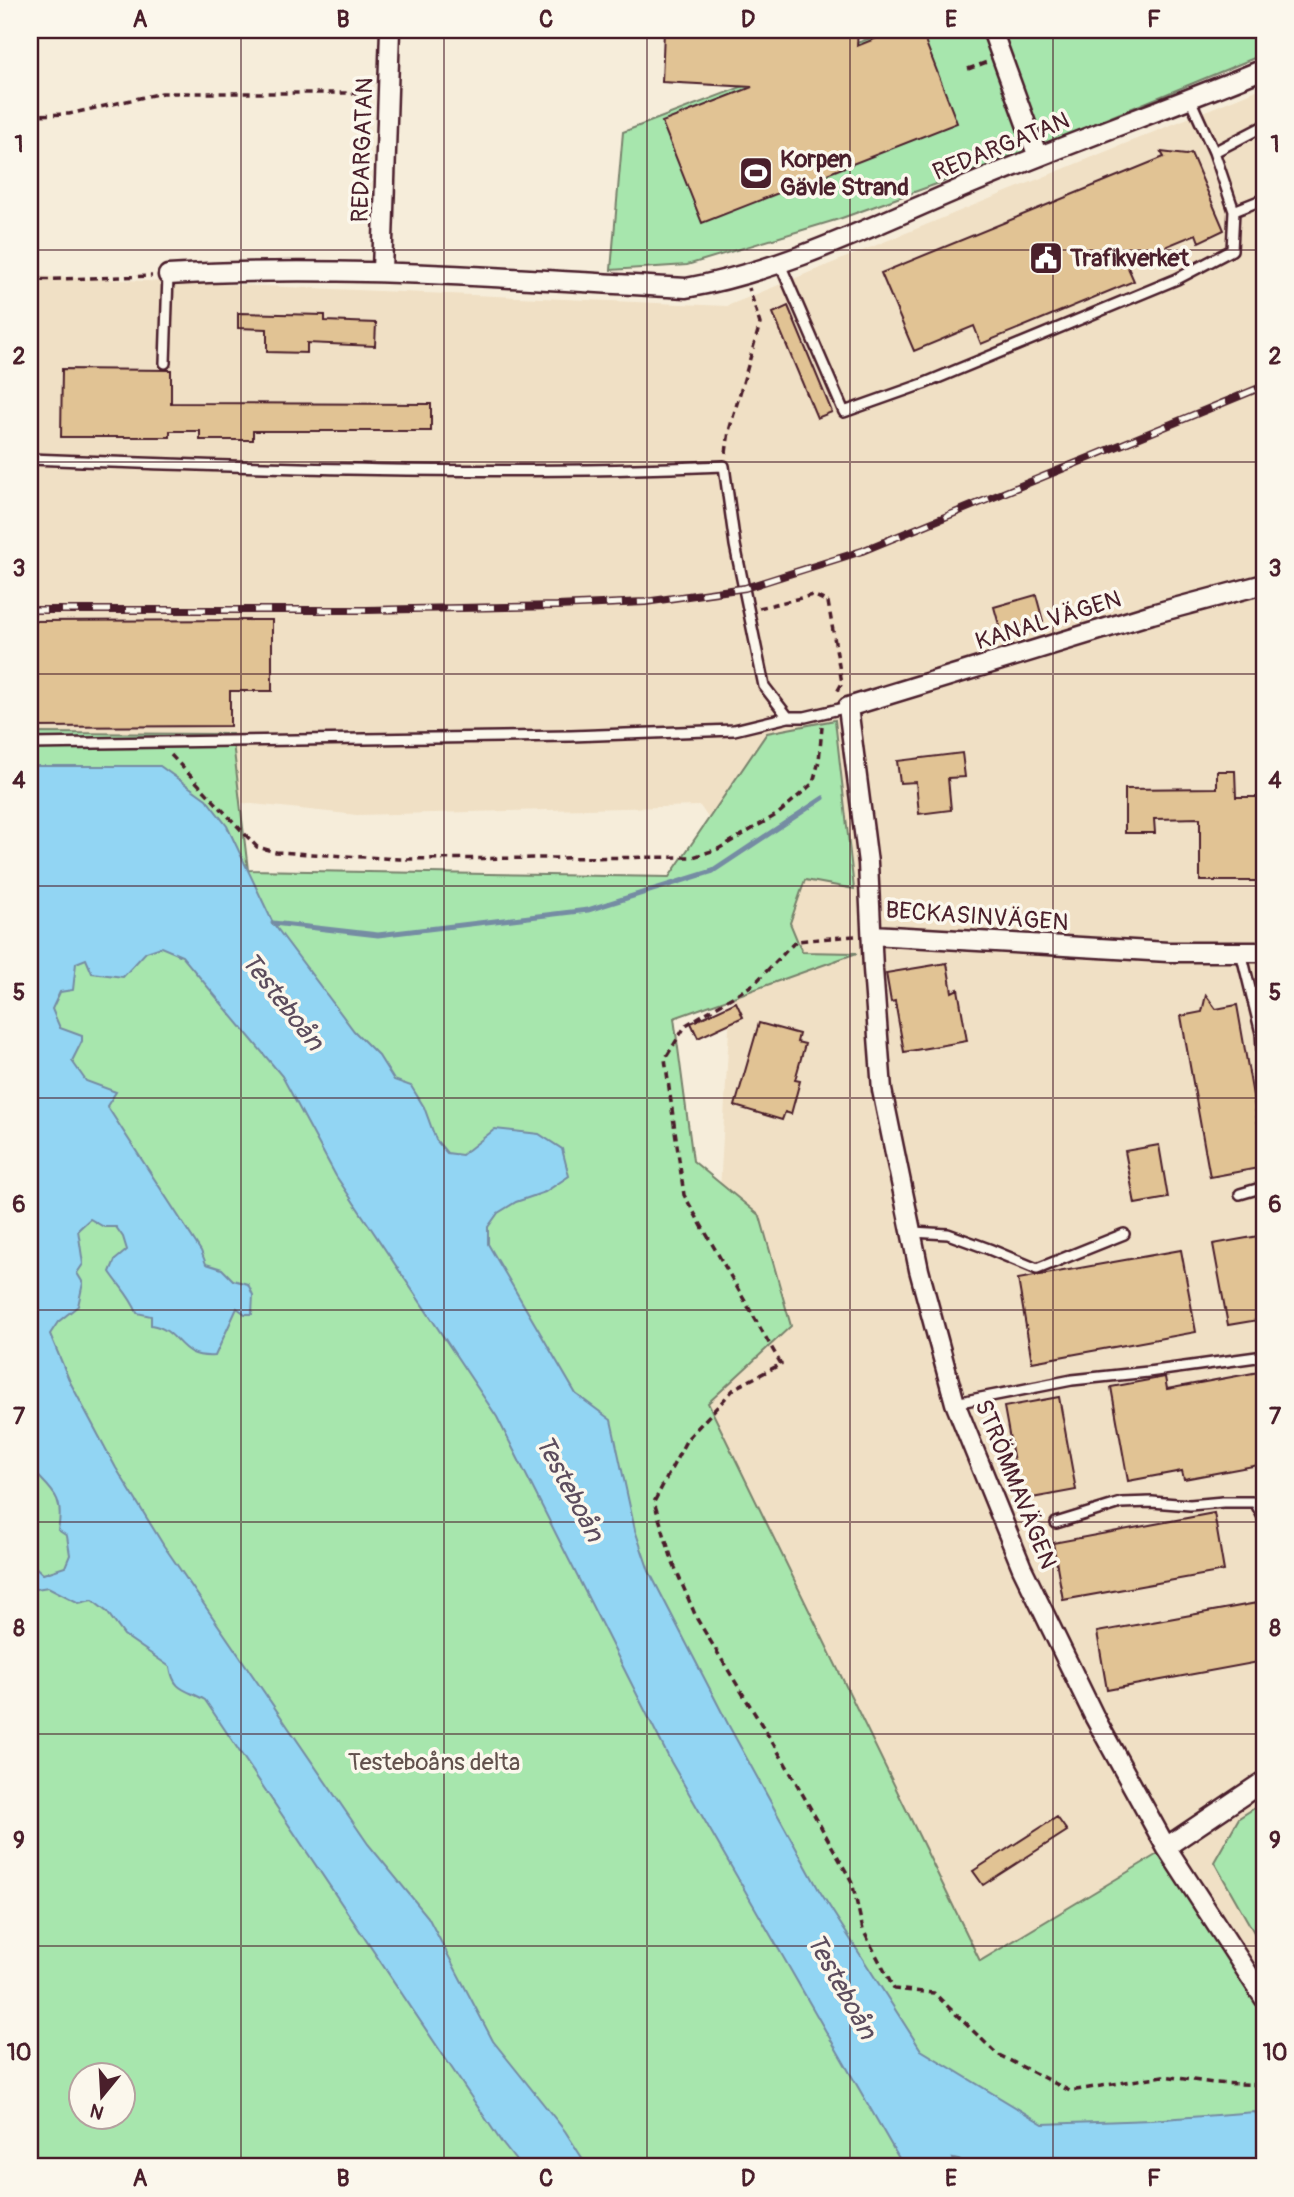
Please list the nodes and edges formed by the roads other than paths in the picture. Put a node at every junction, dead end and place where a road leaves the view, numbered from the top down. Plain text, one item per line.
1 (390, 30) edge
2 (992, 30) edge
3 (1264, 69) edge
4 (1190, 99) junction
5 (1264, 126) edge
6 (1214, 152) junction
7 (1038, 157) junction
8 (1264, 199) edge
9 (1234, 211) junction
10 (780, 264) junction
11 (382, 271) junction
12 (168, 275) joint
13 (165, 363) dead end
14 (30, 459) edge
15 (1264, 584) edge
16 (848, 707) junction
17 (788, 717) junction
18 (30, 744) edge
19 (872, 935) junction
20 (1264, 951) edge
21 (1241, 952) junction
22 (1264, 1082) edge
23 (1264, 1187) edge
24 (1240, 1194) dead end
25 (912, 1232) junction
26 (1124, 1234) dead end
27 (1264, 1356) edge
28 (955, 1403) junction
29 (1264, 1519) edge
30 (1056, 1523) dead end
31 (1264, 1781) edge
32 (1166, 1847) junction
33 (1264, 1998) edge

1 - 11 street, REDARGATAN
2 - 7 street
3 - 4 street, REDARGATAN
4 - 6 lane
4 - 7 street, REDARGATAN
5 - 6 lane
6 - 9 lane
7 - 10 street, REDARGATAN
8 - 9 lane
9 - 10 lane
10 - 11 street, REDARGATAN
11 - 12 street, REDARGATAN
12 - 13 lane
14 - 17 lane
15 - 16 street, KANALVÄGEN
16 - 17 lane
16 - 19 street, BECKASINVÄGEN
17 - 18 lane
19 - 21 street, BECKASINVÄGEN
19 - 25 street, STRÖMMAVÄGEN
20 - 21 street, BECKASINVÄGEN
21 - 22 lane
23 - 24 lane
25 - 26 lane
25 - 28 street, STRÖMMAVÄGEN
27 - 28 lane
28 - 32 street, STRÖMMAVÄGEN
29 - 30 lane
31 - 32 street
32 - 33 street, STRÖMMAVÄGEN

